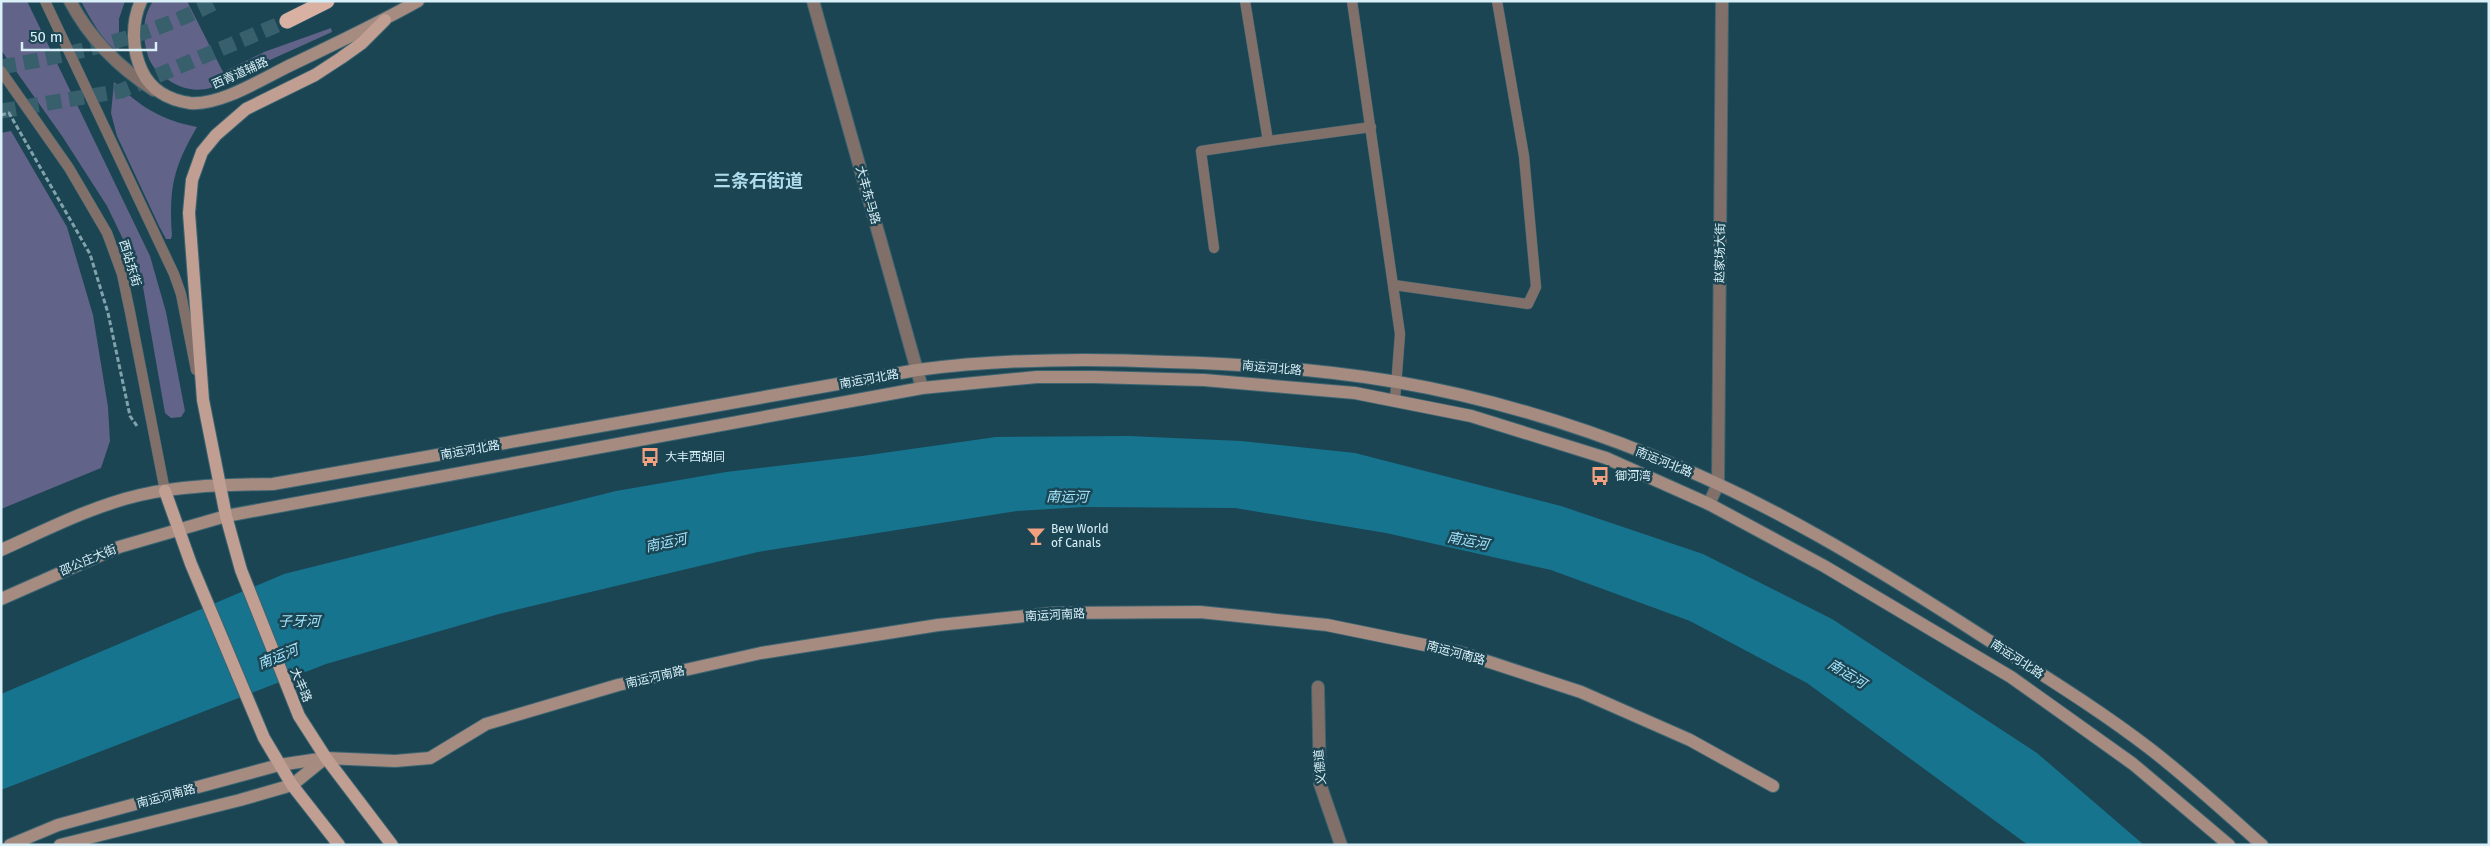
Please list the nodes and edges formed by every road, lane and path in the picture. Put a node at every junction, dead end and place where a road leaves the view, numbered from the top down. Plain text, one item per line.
1 (45, 1) edge
2 (70, 1) edge
3 (140, 1) edge
4 (327, 1) edge
5 (418, 1) edge
6 (813, 1) edge
7 (1245, 1) edge
8 (1352, 1) edge
9 (1497, 1) edge
10 (1722, 1) edge
11 (384, 20) junction
12 (287, 21) tunnel mouth
13 (1, 71) edge
14 (154, 90) junction
15 (1, 115) edge
16 (1371, 128) junction
17 (1268, 141) junction
18 (1214, 248) dead end
19 (1394, 285) junction
20 (917, 370) junction
21 (1396, 382) junction
22 (922, 388) junction
23 (203, 400) junction
24 (1395, 400) junction
25 (142, 432) dead end
26 (1718, 484) junction
27 (221, 485) junction
28 (165, 491) junction
29 (1709, 504) junction
30 (226, 516) junction
31 (178, 529) junction
32 (1, 550) edge
33 (1, 599) edge
34 (1318, 687) dead end
35 (326, 758) junction
36 (279, 765) junction
37 (292, 785) junction
38 (1773, 786) dead end
39 (10, 845) edge
40 (60, 845) edge
41 (339, 845) edge
42 (392, 845) edge
43 (1341, 845) edge
44 (2229, 845) edge
45 (2262, 845) edge

1 - 23 lane
2 - 14 street
3 - 14 street
4 - 12 highway
5 - 11 street, 西青道辅路
6 - 20 street, 大丰东马路
7 - 17 lane
8 - 16 lane
9 - 19 lane
10 - 26 street, 赵家场大街
11 - 14 street, 西青道辅路
11 - 23 main road
13 - 28 lane, 西站东街
15 - 25 path
16 - 17 lane
16 - 19 lane
17 - 18 lane
19 - 21 lane
20 - 21 street, 南运河北路
20 - 22 street, 大丰东马路
20 - 27 street, 南运河北路
21 - 24 lane
21 - 26 street, 南运河北路
22 - 24 street, 南运河北路
22 - 30 street, 南运河北路
23 - 27 main road
24 - 29 street, 南运河北路
26 - 29 street, 赵家场大街
26 - 45 street, 南运河北路
27 - 28 street, 南运河北路
27 - 30 main road, 大丰路
28 - 31 main road
28 - 32 street
29 - 44 street, 南运河北路
30 - 31 street, 南运河北路
30 - 35 main road, 大丰路
31 - 33 street, 邵公庄大街
31 - 36 main road
34 - 43 street, 义德道
35 - 36 street, 南运河南路
35 - 37 street, 南运河南路
35 - 38 street, 南运河南路
35 - 42 main road, 大丰路
36 - 37 main road
36 - 39 street, 南运河南路
37 - 40 street, 南运河南路
37 - 41 main road

